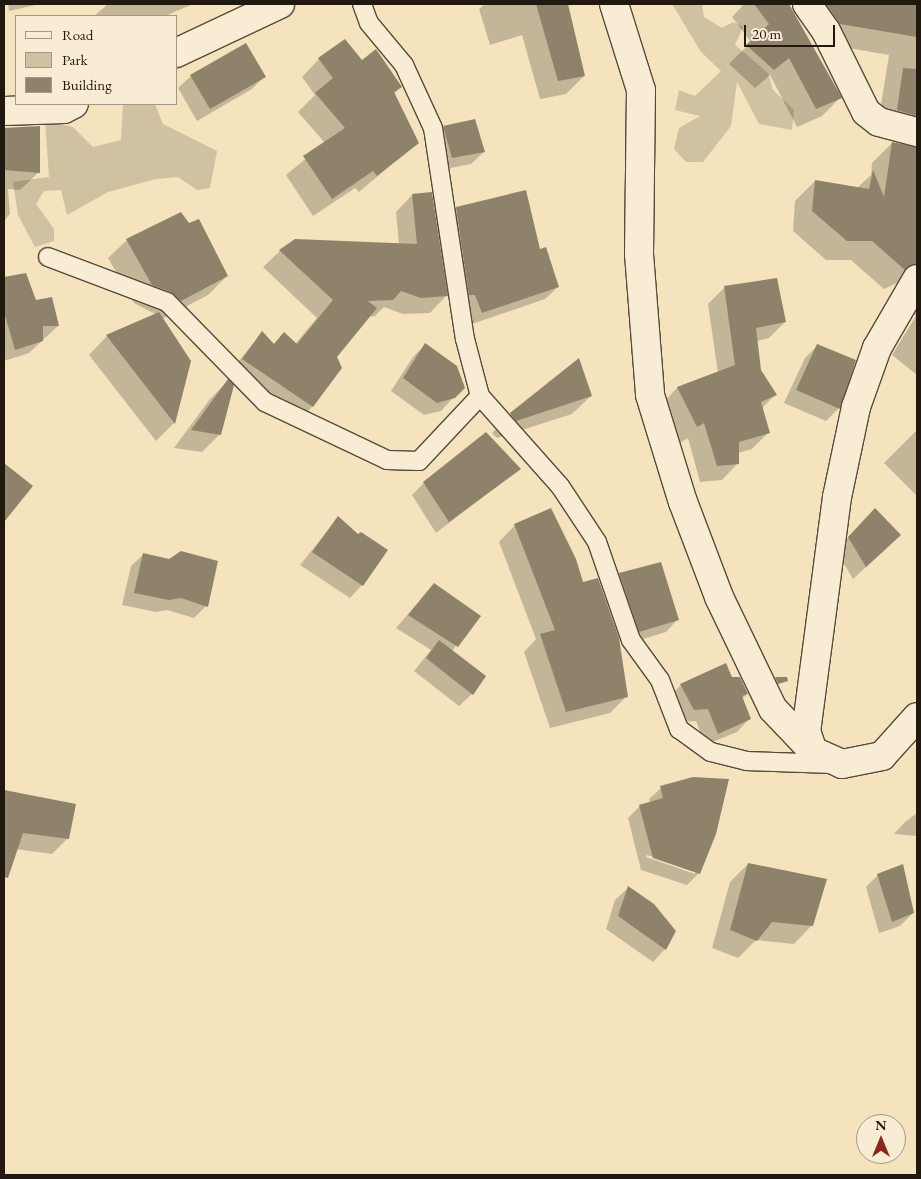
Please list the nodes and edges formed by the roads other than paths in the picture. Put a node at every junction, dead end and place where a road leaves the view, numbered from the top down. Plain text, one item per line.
1 (280, 4) edge
2 (362, 4) edge
3 (614, 4) edge
4 (807, 4) edge
5 (178, 53) edge
6 (72, 105) edge
7 (4, 111) edge
8 (917, 132) edge
9 (48, 257) dead end
10 (917, 279) edge
11 (480, 396) junction
12 (917, 717) edge
13 (813, 751) junction
14 (842, 764) junction

1 - 5 street
2 - 11 lane
3 - 13 street
4 - 8 street
6 - 7 street
9 - 11 lane
10 - 13 street
11 - 14 lane
12 - 14 street
13 - 14 street

